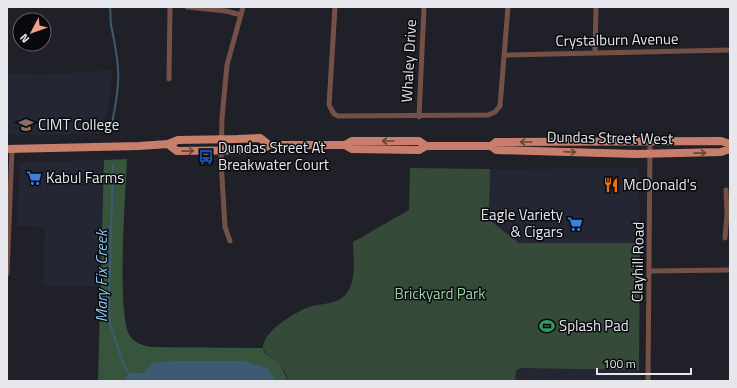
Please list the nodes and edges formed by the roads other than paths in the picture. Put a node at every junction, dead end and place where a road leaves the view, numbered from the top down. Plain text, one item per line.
1 (171, 7) edge
2 (187, 7) edge
3 (243, 7) edge
4 (335, 7) edge
5 (424, 7) edge
6 (508, 7) edge
7 (596, 7) edge
8 (241, 15) junction
9 (730, 50) edge
10 (595, 53) junction
11 (505, 55) junction
12 (168, 80) dead end
13 (419, 117) junction
14 (221, 139) junction
15 (650, 142) junction
16 (168, 144) junction
17 (730, 144) edge
18 (269, 145) junction
19 (491, 146) junction
20 (9, 149) edge
21 (730, 149) edge
22 (221, 150) junction
23 (650, 153) junction
24 (726, 190) dead end
25 (728, 214) edge
26 (725, 238) dead end
27 (230, 241) dead end
28 (730, 270) edge
29 (649, 271) junction
30 (7, 274) edge
31 (648, 381) edge

1 - 12 street
2 - 8 street
3 - 8 street
4 - 13 street
5 - 13 street, Whaley Drive
6 - 11 street
7 - 10 street
8 - 14 street
9 - 10 street, Crystalburn Avenue
10 - 11 street, Crystalburn Avenue
11 - 13 street
14 - 16 main road, Dundas Street West
14 - 18 main road, Dundas Street West
14 - 22 street
15 - 17 main road, Dundas Street West
15 -> 19 main road, Dundas Street West
15 - 23 street, Clayhill Road
16 - 20 main road, Dundas Street West
16 -> 22 main road, Dundas Street West
18 - 19 main road, Dundas Street West
18 - 22 main road, Dundas Street West
19 -> 23 main road, Dundas Street West
20 - 30 street
23 -> 21 main road, Dundas Street West
22 - 27 street
23 - 29 street, Clayhill Road
24 - 25 street
25 - 26 street
28 - 29 street
29 - 31 street, Clayhill Road

